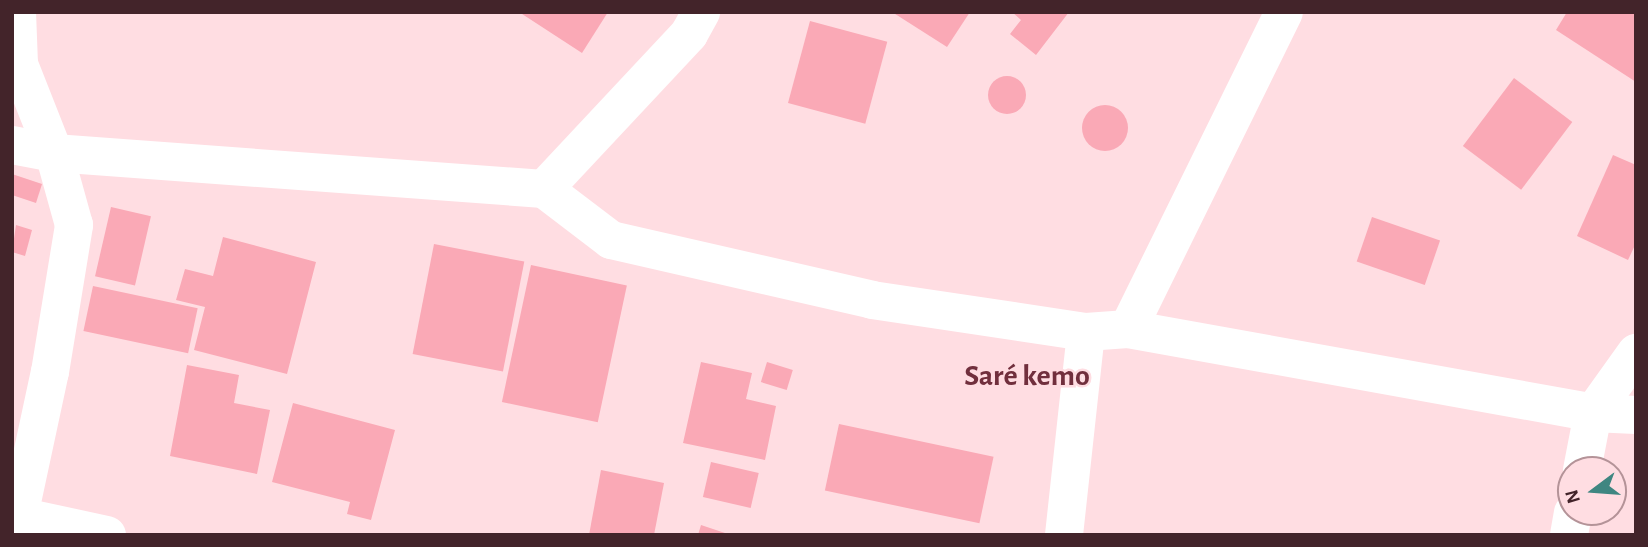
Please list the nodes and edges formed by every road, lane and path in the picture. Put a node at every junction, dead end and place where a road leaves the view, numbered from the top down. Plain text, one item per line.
1 (17, 12) edge
2 (701, 12) edge
3 (1284, 12) edge
4 (12, 145) edge
5 (54, 153) junction
6 (544, 189) junction
7 (1128, 329) junction
8 (1086, 331) junction
9 (1636, 353) edge
10 (1593, 413) junction
11 (1636, 415) edge
12 (1585, 456) edge
13 (16, 524) edge
14 (107, 535) edge
15 (1064, 535) edge

1 - 5 street
2 - 6 street
3 - 7 street
4 - 5 street
5 - 6 street
5 - 13 street
6 - 8 street
7 - 8 street
7 - 10 street
8 - 15 street
9 - 10 street
10 - 11 street
10 - 12 street
13 - 14 street

